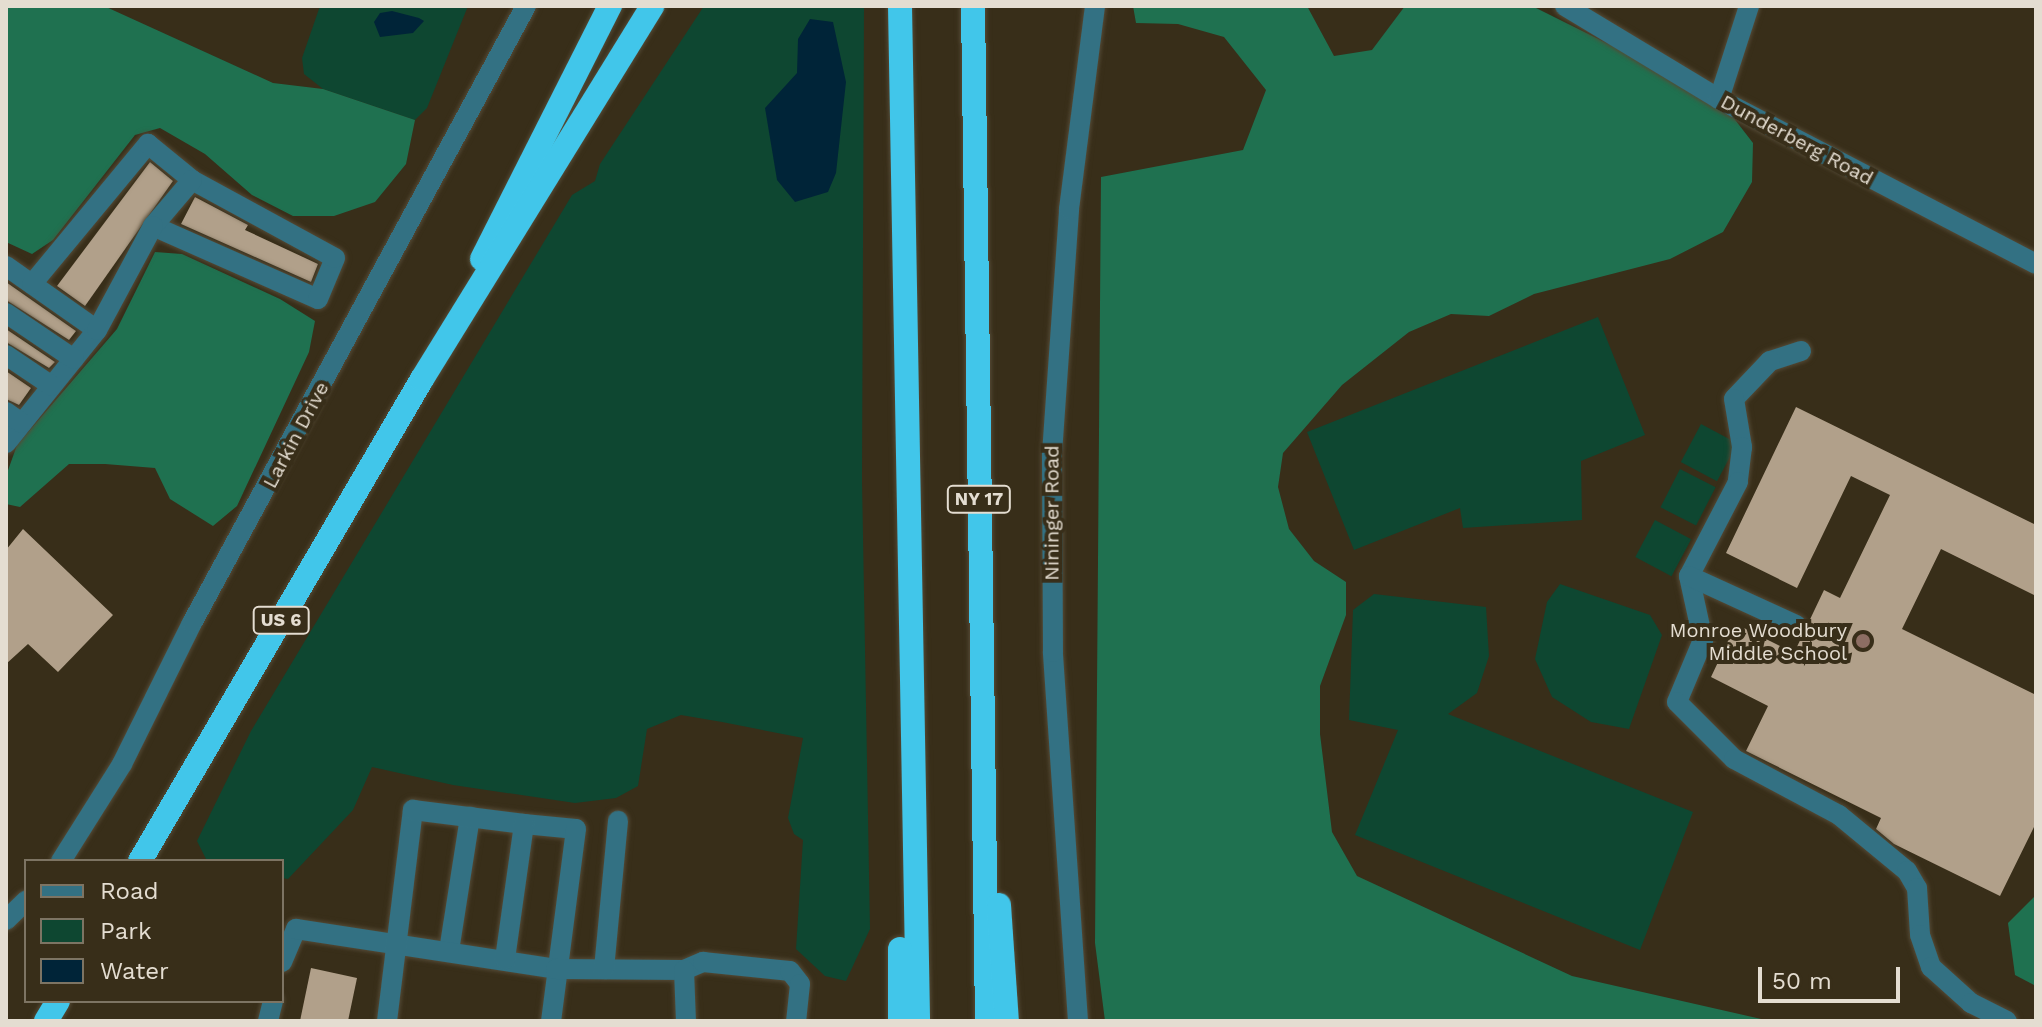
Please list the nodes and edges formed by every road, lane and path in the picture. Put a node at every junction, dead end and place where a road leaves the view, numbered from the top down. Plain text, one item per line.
1 (526, 6) edge
2 (610, 6) edge
3 (652, 6) edge
4 (900, 6) edge
5 (973, 6) edge
6 (1095, 6) edge
7 (1565, 6) edge
8 (1749, 6) edge
9 (1719, 99) junction
10 (192, 180) junction
11 (153, 226) junction
12 (2036, 264) edge
13 (6, 266) edge
14 (32, 284) junction
15 (6, 313) edge
16 (97, 330) junction
17 (1801, 351) dead end
18 (6, 355) edge
19 (74, 359) junction
20 (422, 379) junction
21 (52, 386) junction
22 (14, 417) edge
23 (6, 443) edge
24 (1689, 576) junction
25 (1796, 625) dead end
26 (913, 715) junction
27 (983, 796) junction
28 (470, 817) junction
29 (618, 821) dead end
30 (524, 824) junction
31 (62, 859) edge
32 (141, 859) edge
33 (24, 903) edge
34 (6, 920) edge
35 (398, 942) junction
36 (449, 951) junction
37 (284, 957) edge
38 (505, 960) junction
39 (556, 969) junction
40 (604, 969) junction
41 (684, 970) junction
42 (57, 1003) edge
43 (46, 1021) edge
44 (387, 1021) edge
45 (551, 1021) edge
46 (686, 1021) edge
47 (796, 1021) edge
48 (900, 1021) edge
49 (918, 1021) edge
50 (987, 1021) edge
51 (1007, 1021) edge
52 (1078, 1021) edge
53 (2007, 1021) edge

1 - 31 street, Larkin Drive
2 - 20 highway, US 6
3 - 20 highway, US 6
4 - 26 highway
5 - 27 highway, NY 17
6 - 52 street, Nininger Road
7 - 9 street, Dunderberg Road
8 - 9 street
9 - 12 street, Dunderberg Road
10 - 11 street
10 - 11 street
10 - 14 street
11 - 16 street
13 - 14 street
14 - 16 street
15 - 19 street
16 - 19 street
17 - 24 street
18 - 21 street
19 - 21 street
20 - 32 highway, US 6
21 - 22 street
22 - 23 street
24 - 25 street
24 - 53 street
26 - 48 highway
26 - 49 highway
27 - 50 highway
27 - 51 highway, NY 17
28 - 30 street
28 - 35 street
28 - 36 street
29 - 40 street
30 - 38 street
30 - 39 street
33 - 34 street
35 - 36 street
35 - 37 street
35 - 44 street
36 - 38 street
38 - 39 street
39 - 40 street
39 - 45 street
40 - 41 street
41 - 46 street
41 - 47 street
42 - 43 highway

